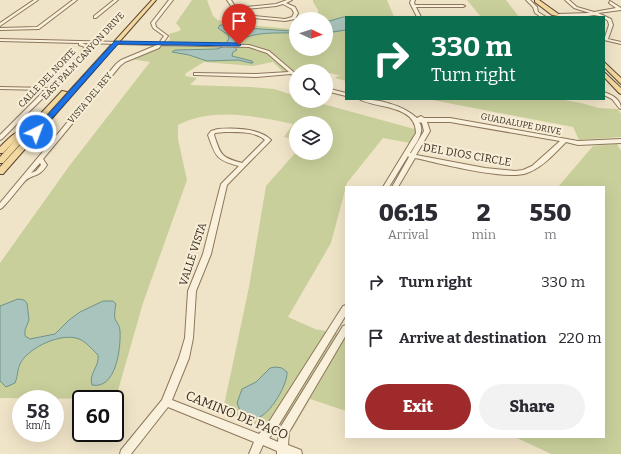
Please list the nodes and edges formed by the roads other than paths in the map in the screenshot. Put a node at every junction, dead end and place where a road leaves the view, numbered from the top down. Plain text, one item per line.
1 (36, 0) edge
2 (75, 0) edge
3 (116, 0) edge
4 (149, 0) edge
5 (154, 0) edge
6 (171, 0) edge
7 (229, 0) edge
8 (290, 0) edge
9 (413, 0) edge
10 (528, 0) edge
11 (537, 0) edge
12 (544, 0) edge
13 (567, 0) edge
14 (610, 2) dead end
15 (284, 3) junction
16 (414, 6) junction
17 (463, 6) dead end
18 (234, 9) junction
19 (620, 9) edge
20 (596, 13) junction
21 (419, 16) edge
22 (542, 16) edge
23 (551, 16) edge
24 (559, 16) edge
25 (603, 16) edge
26 (95, 17) dead end
27 (605, 17) edge
28 (0, 25) edge
29 (0, 29) edge
30 (16, 29) junction
31 (11, 33) dead end
32 (2, 38) edge
33 (114, 41) junction
34 (606, 41) edge
35 (163, 42) junction
36 (0, 43) edge
37 (621, 43) edge
38 (605, 65) edge
39 (289, 69) edge
40 (196, 74) dead end
41 (289, 74) edge
42 (605, 75) edge
43 (621, 82) edge
44 (0, 88) edge
45 (49, 89) junction
46 (333, 90) edge
47 (621, 92) edge
48 (345, 93) edge
49 (606, 94) edge
50 (366, 100) edge
51 (376, 100) edge
52 (621, 107) edge
53 (420, 120) junction
54 (0, 138) edge
55 (621, 140) edge
56 (563, 142) junction
57 (2, 153) edge
58 (406, 154) junction
59 (16, 155) junction
60 (414, 156) junction
61 (0, 161) edge
62 (242, 165) junction
63 (0, 172) edge
64 (387, 186) edge
65 (396, 186) edge
66 (0, 207) edge
67 (345, 310) edge
68 (345, 330) edge
69 (166, 402) junction
70 (261, 439) junction
71 (282, 451) edge
72 (125, 454) edge
73 (254, 454) edge
74 (297, 454) edge

1 - 28 street
2 - 30 street
3 - 26 street
4 - 33 main road, EAST PALM CANYON DRIVE
5 - 33 main road, EAST PALM CANYON DRIVE
6 - 35 street
7 - 18 street
8 - 15 street
9 - 16 street
10 - 22 street
11 - 23 main road
11 - 24 main road
12 - 24 main road
13 - 20 street
14 - 19 street
15 - 18 street
15 - 18 street
16 - 17 street
16 - 21 street
19 - 20 street
20 - 24 street
20 - 25 street
27 - 34 street
29 - 30 street
30 - 31 street
32 - 33 street
33 - 35 street
33 - 57 main road, EAST PALM CANYON DRIVE
33 - 59 main road, EAST PALM CANYON DRIVE
34 - 37 street
35 - 39 street
35 - 66 street, VISTA DEL REY
36 - 45 street, CALLE DEL NORTE
38 - 43 main road
40 - 41 street
42 - 47 main road
44 - 45 street
45 - 54 street, CALLE DEL NORTE
46 - 48 street
49 - 52 street
50 - 53 street
51 - 53 street
53 - 56 street, GUADALUPE DRIVE
53 - 58 street
53 - 60 street
55 - 56 street, GUADALUPE DRIVE
56 - 60 street, DEL DIOS CIRCLE
57 - 59 street
57 - 61 main road, EAST PALM CANYON DRIVE
58 - 60 street, DEL DIOS CIRCLE
58 - 64 street
59 - 63 main road, EAST PALM CANYON DRIVE
60 - 65 street
62 - 62 street, VALLE VISTA
62 - 69 street, VALLE VISTA
67 - 70 street
68 - 71 street
69 - 70 street, CAMINO DE PACO
69 - 72 street
70 - 71 street, CAMINO DE PACO
70 - 73 street
71 - 74 street, CAMINO DE PACO

